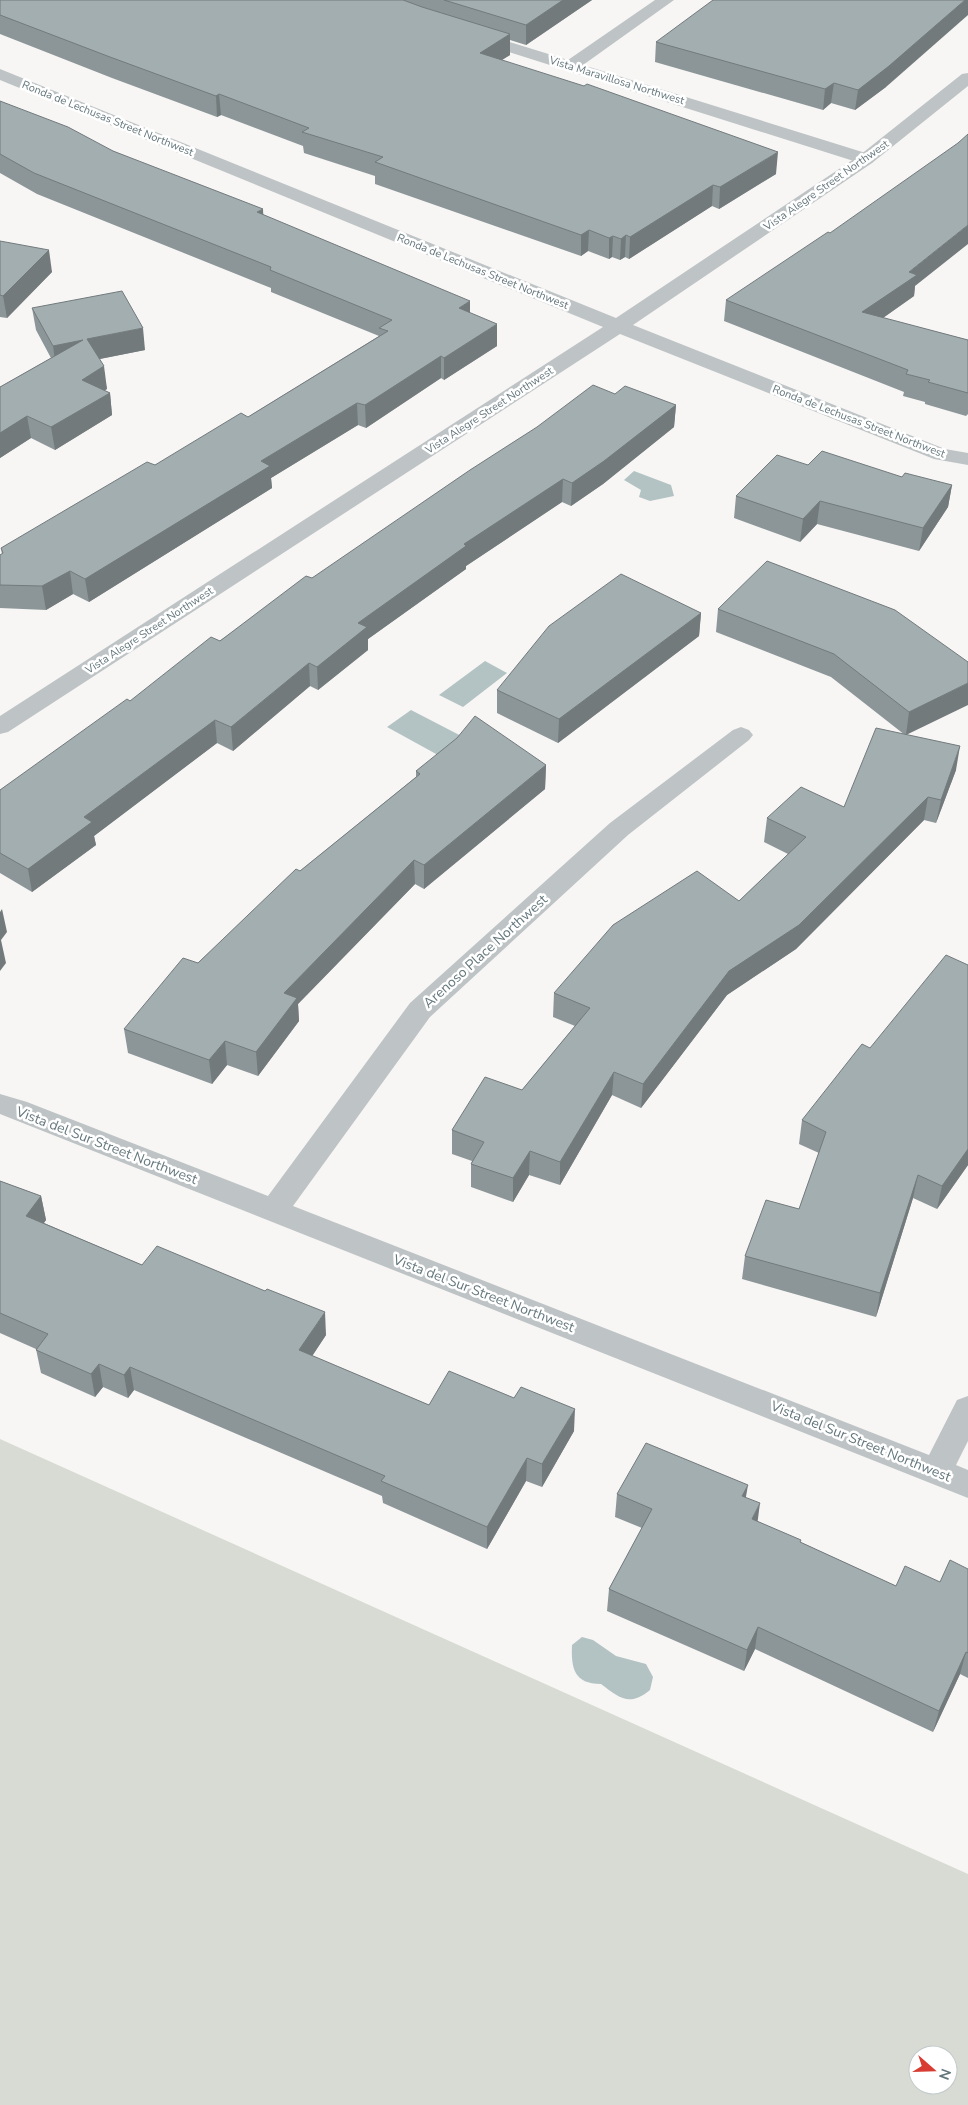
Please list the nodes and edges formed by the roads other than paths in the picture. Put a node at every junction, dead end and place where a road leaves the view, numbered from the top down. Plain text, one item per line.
1 (666, 0) edge
2 (457, 30) edge
3 (570, 66) junction
4 (0, 74) edge
5 (968, 78) edge
6 (866, 159) junction
7 (618, 326) junction
8 (968, 459) edge
9 (0, 727) edge
10 (741, 735) dead end
11 (0, 1104) edge
12 (274, 1210) junction
13 (968, 1409) edge
14 (937, 1471) junction
15 (968, 1484) edge

1 - 3 street
2 - 3 street, Vista Maravillosa Northwest
3 - 6 street, Vista Maravillosa Northwest
4 - 7 street, Ronda de Lechusas Street Northwest
5 - 6 street, Vista Alegre Street Northwest
6 - 7 street, Vista Alegre Street Northwest
7 - 8 street, Ronda de Lechusas Street Northwest
7 - 9 street, Vista Alegre Street Northwest
10 - 12 street, Arenoso Place Northwest
11 - 12 street, Vista del Sur Street Northwest
12 - 14 street, Vista del Sur Street Northwest
13 - 14 street
14 - 15 street, Vista del Sur Street Northwest

